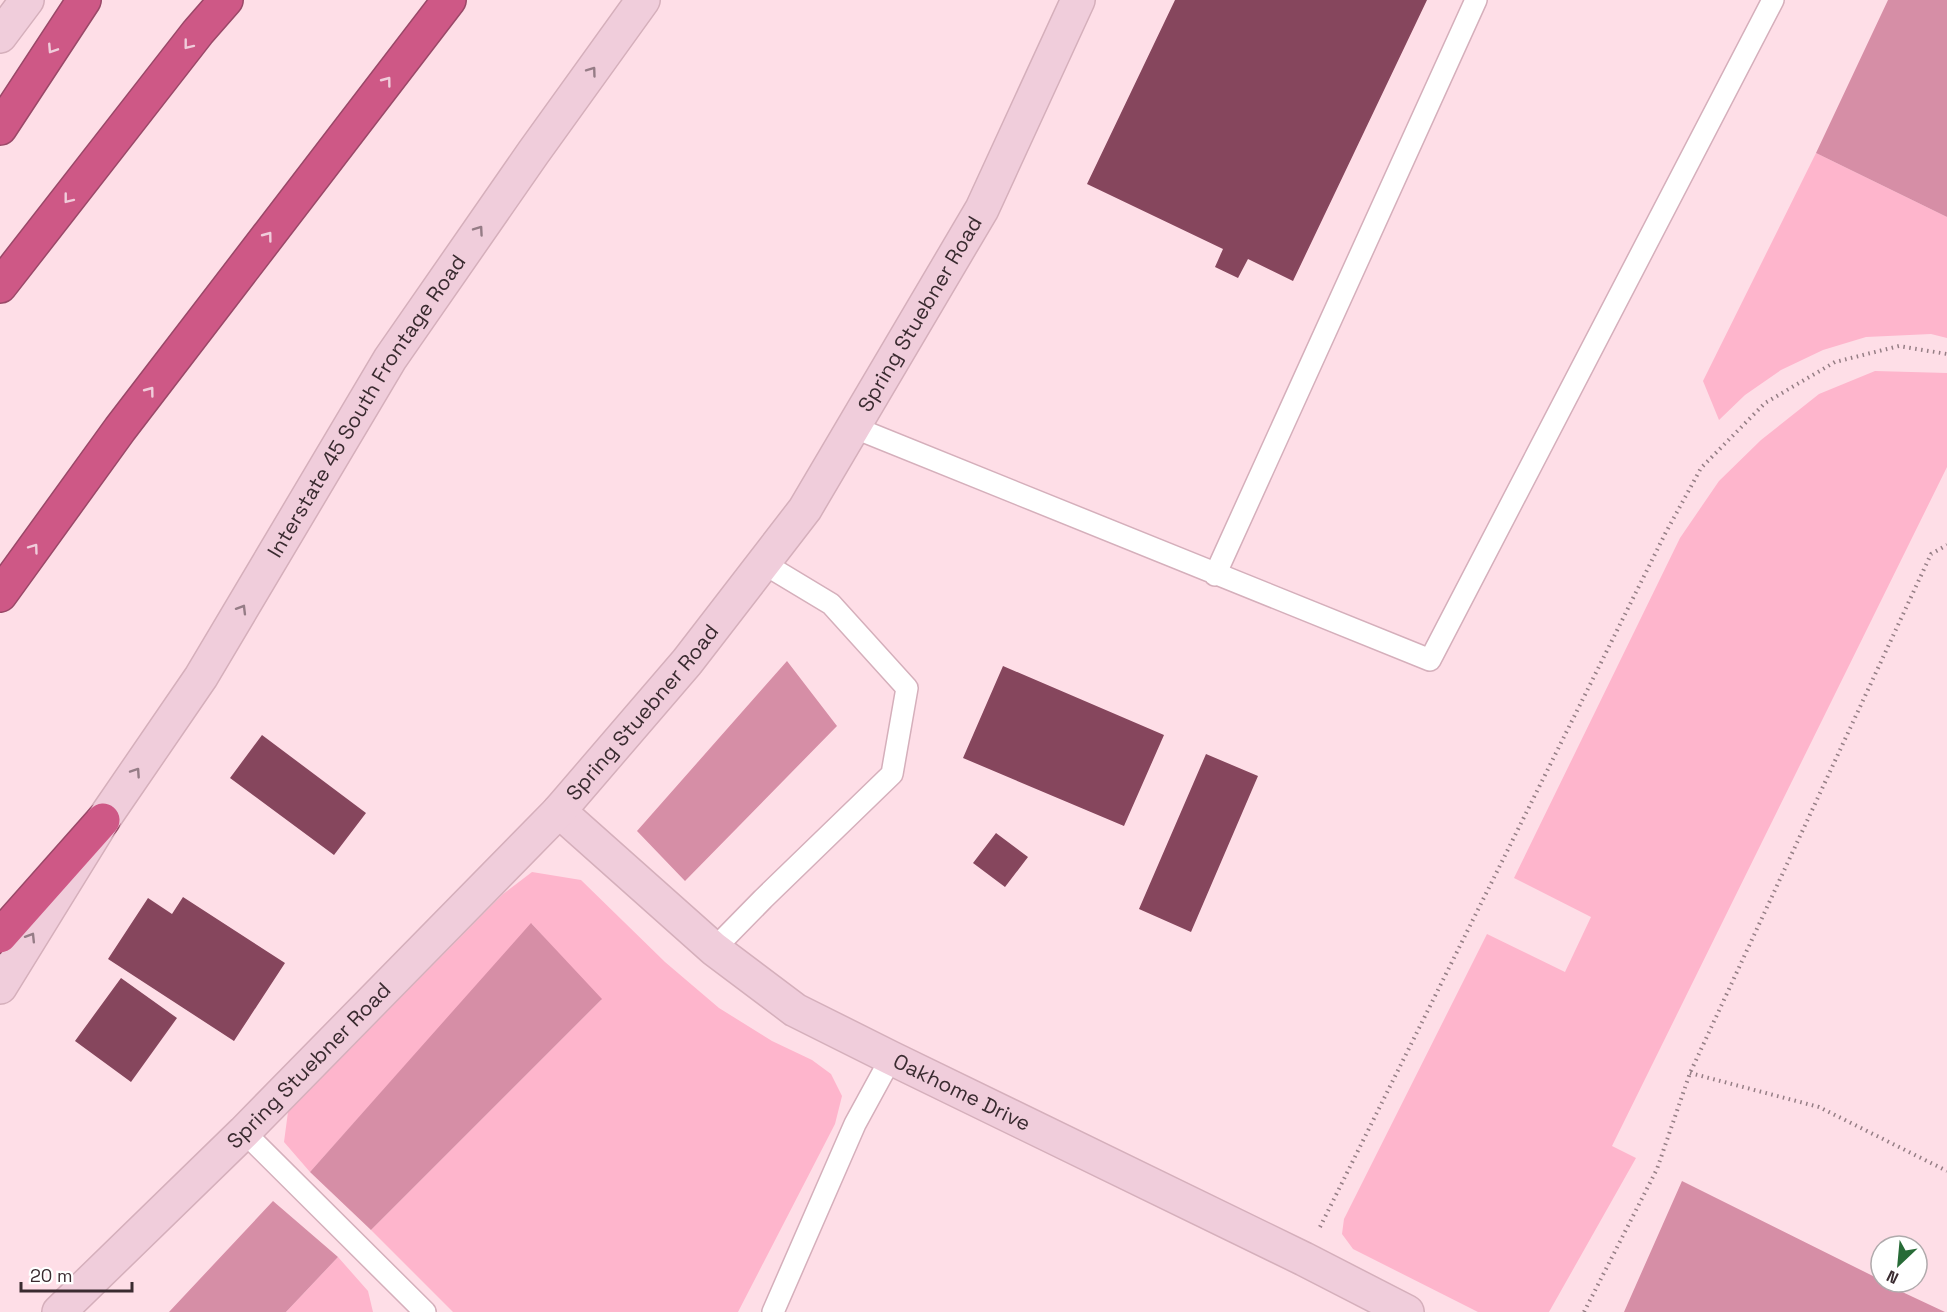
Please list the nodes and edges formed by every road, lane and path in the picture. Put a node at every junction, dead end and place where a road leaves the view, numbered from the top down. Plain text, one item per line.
1 (27, 0) edge
2 (84, 0) edge
3 (226, 0) edge
4 (449, 0) edge
5 (643, 0) edge
6 (1078, 0) edge
7 (1476, 0) edge
8 (1773, 0) edge
9 (0, 36) edge
10 (0, 128) edge
11 (0, 286) edge
12 (1947, 354) edge
13 (853, 427) junction
14 (1947, 545) edge
15 (763, 563) junction
16 (1215, 575) junction
17 (0, 595) edge
18 (559, 812) junction
19 (103, 820) junction
20 (0, 936) edge
21 (714, 950) junction
22 (0, 987) edge
23 (891, 1058) junction
24 (1690, 1073) junction
25 (244, 1132) junction
26 (1947, 1171) edge
27 (1304, 1259) junction
28 (422, 1311) edge
29 (58, 1312) edge
30 (773, 1312) edge
31 (1407, 1312) edge
32 (1584, 1312) edge

1 - 9 main road
2 -> 10 highway
3 -> 11 highway
17 -> 4 highway
19 -> 5 main road, Interstate 45 South Frontage Road
6 - 13 main road, Spring Stuebner Road
7 - 16 lane
8 - 16 lane
12 - 27 path
13 - 15 main road, Spring Stuebner Road
13 - 16 lane
14 - 24 path
15 - 18 main road, Spring Stuebner Road
15 - 21 lane
18 - 21 main road, Oakhome Drive
18 - 25 main road, Spring Stuebner Road
19 - 20 highway
22 -> 19 main road, Interstate 45 South Frontage Road
21 - 23 main road, Oakhome Drive
23 - 27 main road, Oakhome Drive
23 - 30 lane
24 - 26 path
24 - 32 path
25 - 28 lane
25 - 29 main road, Spring Stuebner Road
27 - 31 main road, Oakhome Drive

